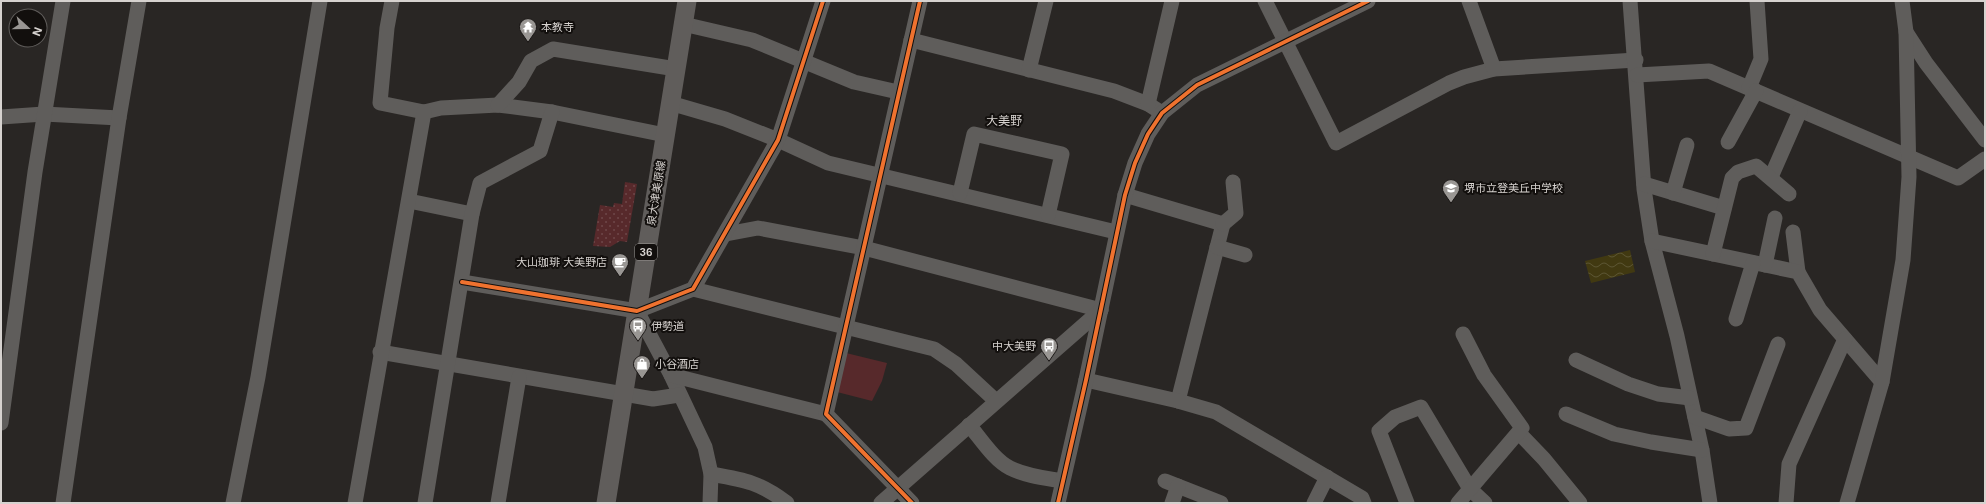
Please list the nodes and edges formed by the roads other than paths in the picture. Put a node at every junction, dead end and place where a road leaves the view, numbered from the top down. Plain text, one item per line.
1 (63, 1) edge
2 (139, 1) edge
3 (320, 1) edge
4 (392, 1) edge
5 (687, 1) edge
6 (823, 1) edge
7 (920, 1) edge
8 (1046, 1) edge
9 (1172, 1) edge
10 (1265, 1) edge
11 (1368, 1) edge
12 (1469, 1) edge
13 (1630, 1) edge
14 (1758, 1) edge
15 (1902, 1) edge
16 (683, 24) junction
17 (1906, 32) junction
18 (911, 40) junction
19 (1284, 41) junction
20 (804, 60) junction
21 (1636, 60) junction
22 (676, 69) junction
23 (1494, 69) junction
24 (1029, 70) junction
25 (1637, 76) junction
26 (1753, 89) junction
27 (898, 92) junction
28 (670, 103) junction
29 (1148, 104) junction
30 (498, 105) junction
31 (1800, 111) junction
32 (424, 112) junction
33 (552, 112) junction
34 (1162, 113) junction
35 (44, 114) junction
36 (1, 118) edge
37 (119, 118) junction
38 (665, 135) junction
39 (778, 140) junction
40 (1985, 140) edge
41 (1728, 142) dead end
42 (1687, 145) dead end
43 (1909, 157) junction
44 (1985, 159) edge
45 (881, 176) junction
46 (1771, 177) junction
47 (1233, 182) dead end
48 (1644, 184) junction
49 (960, 193) junction
50 (1673, 193) junction
51 (1788, 194) dead end
52 (1125, 195) junction
53 (409, 201) junction
54 (1724, 208) junction
55 (472, 214) junction
56 (1048, 215) junction
57 (1775, 218) dead end
58 (1223, 224) junction
59 (1116, 232) junction
60 (1793, 232) dead end
61 (726, 234) junction
62 (1652, 241) junction
63 (1217, 247) junction
64 (864, 248) junction
65 (1245, 254) dead end
66 (1713, 254) junction
67 (1759, 264) junction
68 (1798, 272) junction
69 (462, 282) junction
70 (693, 289) junction
71 (1101, 310) junction
72 (637, 311) junction
73 (1736, 319) dead end
74 (8, 322) edge
75 (848, 326) junction
76 (1463, 334) dead end
77 (1845, 339) junction
78 (1778, 344) dead end
79 (380, 352) junction
80 (1576, 360) dead end
81 (448, 364) junction
82 (671, 375) junction
83 (519, 377) junction
84 (1086, 380) junction
85 (1882, 382) junction
86 (623, 394) junction
87 (679, 395) junction
88 (1690, 398) junction
89 (996, 401) junction
90 (1178, 401) junction
91 (826, 414) junction
92 (1566, 414) dead end
93 (1695, 417) junction
94 (1, 424) edge
95 (970, 425) junction
96 (1519, 432) junction
97 (1702, 450) junction
98 (711, 474) junction
99 (1327, 477) junction
100 (1062, 481) junction
101 (897, 489) junction
102 (1470, 490) junction
103 (63, 503) edge
104 (234, 503) edge
105 (355, 503) edge
106 (425, 503) edge
107 (498, 503) edge
108 (606, 503) edge
109 (710, 503) edge
110 (787, 503) edge
111 (881, 503) edge
112 (912, 503) edge
113 (1058, 503) edge
114 (1172, 503) edge
115 (1221, 503) edge
116 (1314, 503) edge
117 (1364, 503) edge
118 (1407, 503) edge
119 (1458, 503) edge
120 (1485, 503) edge
121 (1580, 503) edge
122 (1710, 503) edge
123 (1786, 503) edge
124 (1847, 503) edge

1 - 35 street
2 - 37 street
3 - 104 street
4 - 32 street
5 - 16 main road, 泉大津美原線 / 36
6 - 20 street
7 - 18 street
8 - 24 street
9 - 29 street
10 - 19 street
11 - 19 street
12 - 23 street
13 - 21 street
14 - 26 street
15 - 17 street
16 - 20 street
16 - 22 main road, 泉大津美原線 / 36
17 - 40 street
17 - 43 street
18 - 24 street
18 - 27 street
19 - 23 street
19 - 34 street
20 - 27 street
20 - 39 street
21 - 23 street
21 - 25 street
22 - 28 main road, 泉大津美原線 / 36
22 - 30 street
24 - 29 street
25 - 26 street
25 - 48 street
26 - 31 street
26 - 41 street
27 - 45 street
28 - 38 main road, 泉大津美原線 / 36
28 - 39 street
29 - 34 street
30 - 32 street
30 - 33 street
31 - 43 street
31 - 46 street
32 - 53 street
33 - 38 street
33 - 55 street
34 - 52 street
35 - 36 street
35 - 37 street
35 - 74 street
37 - 103 street
38 - 72 main road, 泉大津美原線 / 36
39 - 45 street
39 - 61 street
42 - 50 street
43 - 44 street
43 - 85 street
45 - 49 street
45 - 64 street
46 - 51 street
46 - 54 street
47 - 58 street
48 - 50 street
48 - 62 street
49 - 56 street
49 - 56 street
50 - 54 street
52 - 58 street
52 - 59 street
53 - 55 street
53 - 79 street
54 - 66 street
55 - 69 street
56 - 59 street
57 - 67 street
58 - 63 street
59 - 71 street
60 - 68 street
61 - 64 street
61 - 70 street
62 - 66 street
62 - 88 street
63 - 65 street
63 - 90 street
64 - 71 street
64 - 75 street
66 - 67 street
67 - 68 street
67 - 73 street
68 - 77 street
69 - 72 street
69 - 81 street
70 - 72 street
70 - 75 street
71 - 84 street
71 - 89 street
72 - 82 street
72 - 86 main road, 泉大津美原線 / 36
74 - 94 street
75 - 89 street
75 - 91 street
76 - 96 street
77 - 85 street
77 - 123 street
78 - 93 street
79 - 81 street
79 - 105 street
80 - 88 street
81 - 83 street
81 - 106 street
82 - 87 street
82 - 91 street
83 - 86 street
83 - 107 street
84 - 90 street
84 - 100 street
85 - 124 street
86 - 87 street
86 - 108 main road, 泉大津美原線 / 36
87 - 98 street
88 - 93 street
89 - 95 street
90 - 99 street
91 - 101 street
92 - 97 street
93 - 97 street
95 - 100 street
95 - 101 street
96 - 102 street
96 - 121 street
97 - 122 street
98 - 109 street
98 - 110 street
99 - 116 street
99 - 117 street
100 - 113 street
101 - 111 street
101 - 112 street
102 - 118 street
102 - 119 street
102 - 120 street
114 - 115 street

